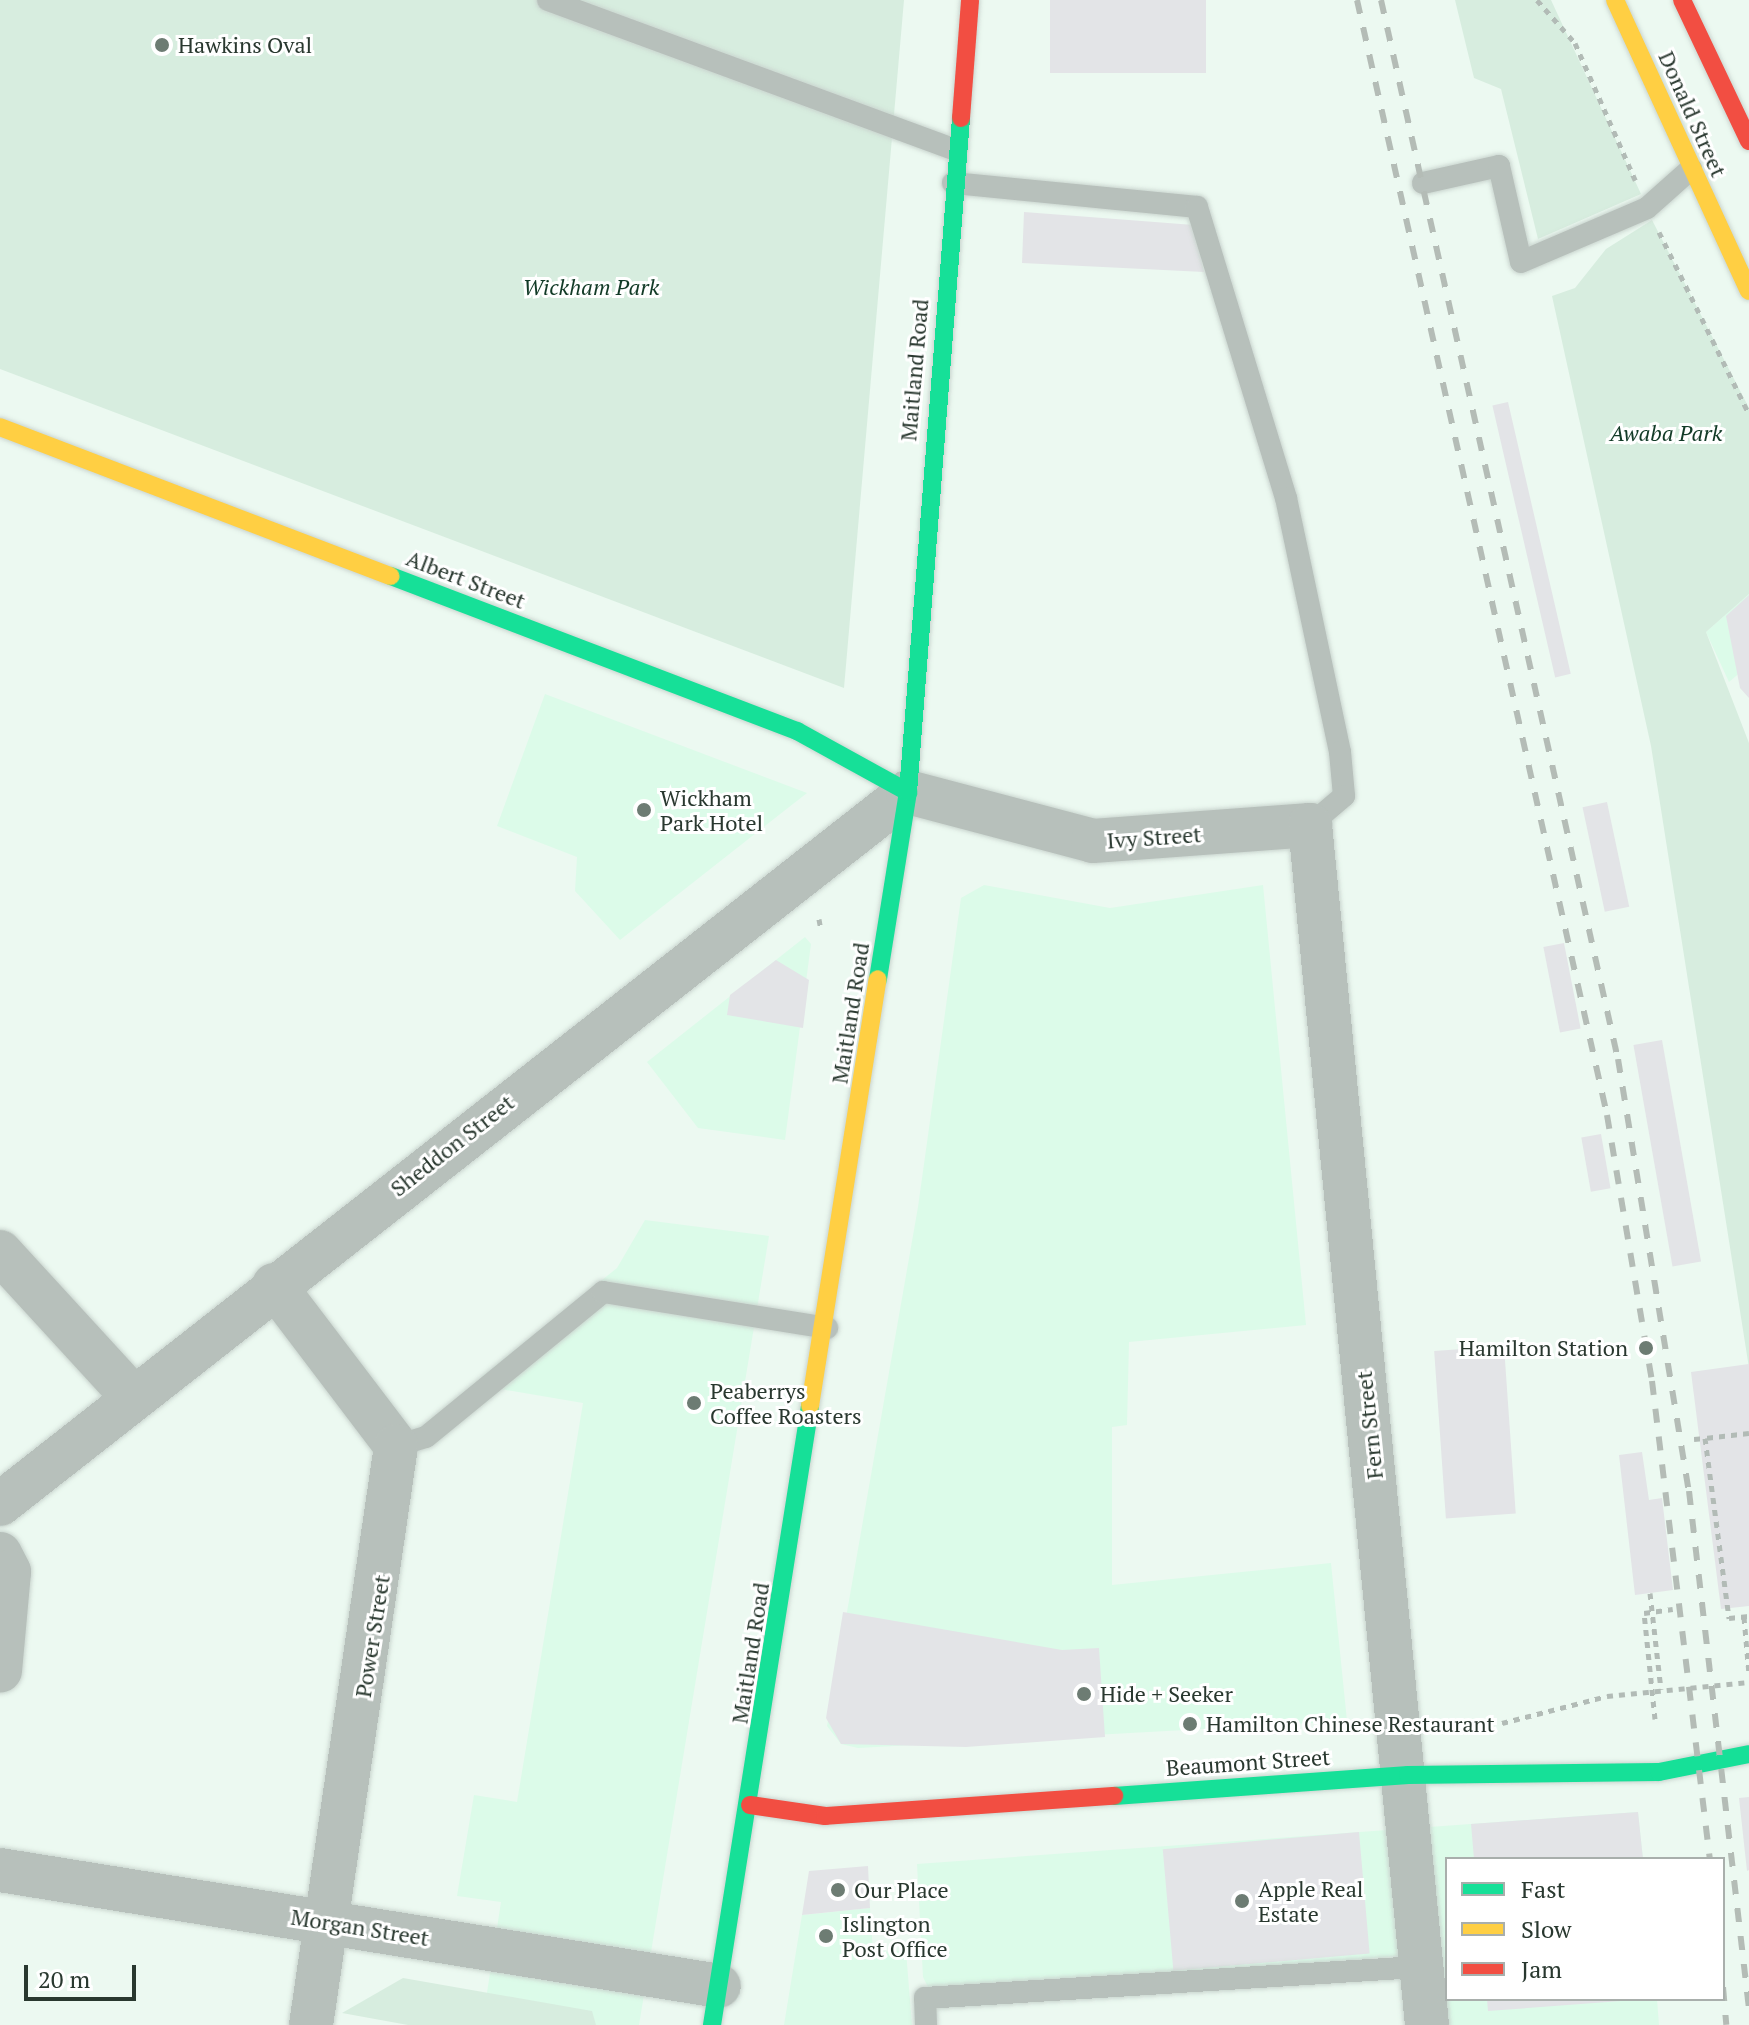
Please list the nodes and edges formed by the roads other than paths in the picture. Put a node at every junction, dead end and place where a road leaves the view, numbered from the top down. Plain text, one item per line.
1 (548, 0) edge
2 (970, 0) edge
3 (1615, 0) edge
4 (1682, 0) edge
5 (1734, 134) edge
6 (956, 150) junction
7 (1691, 169) junction
8 (953, 183) junction
9 (1423, 183) dead end
10 (1749, 291) edge
11 (0, 427) edge
12 (908, 792) junction
13 (1310, 825) junction
14 (0, 1252) edge
15 (274, 1285) junction
16 (827, 1328) junction
17 (134, 1398) junction
18 (396, 1446) junction
19 (0, 1504) edge
20 (0, 1554) edge
21 (0, 1671) edge
22 (1749, 1754) edge
23 (1408, 1775) junction
24 (750, 1805) junction
25 (0, 1870) edge
26 (329, 1922) junction
27 (1422, 1967) junction
28 (715, 2006) edge
29 (311, 2025) edge
30 (926, 2025) edge
31 (1427, 2025) edge

1 - 6 lane
2 - 6 main road, Maitland Road
3 - 7 main road, Donald Street
4 - 5 main road, Donald Street
5 - 7 main road
6 - 8 main road, Maitland Road
7 - 9 lane
7 - 10 main road, Donald Street
8 - 12 main road, Maitland Road
8 - 13 lane
11 - 12 main road, Albert Street
12 - 13 street, Ivy Street
12 - 15 street, Sheddon Street
12 - 16 main road, Maitland Road
13 - 23 street, Fern Street
14 - 17 street
15 - 17 street, Sheddon Street
15 - 18 street
16 - 18 lane
16 - 24 main road, Maitland Road
17 - 19 street, Sheddon Street
18 - 26 street, Power Street
20 - 21 street
22 - 23 main road, Beaumont Street
23 - 24 main road, Beaumont Street
23 - 27 street, Fern Street
24 - 28 main road, Maitland Road
25 - 26 street, Morgan Street
26 - 28 street, Morgan Street
26 - 29 street, Power Street
27 - 30 lane
27 - 31 street, Fern Street

